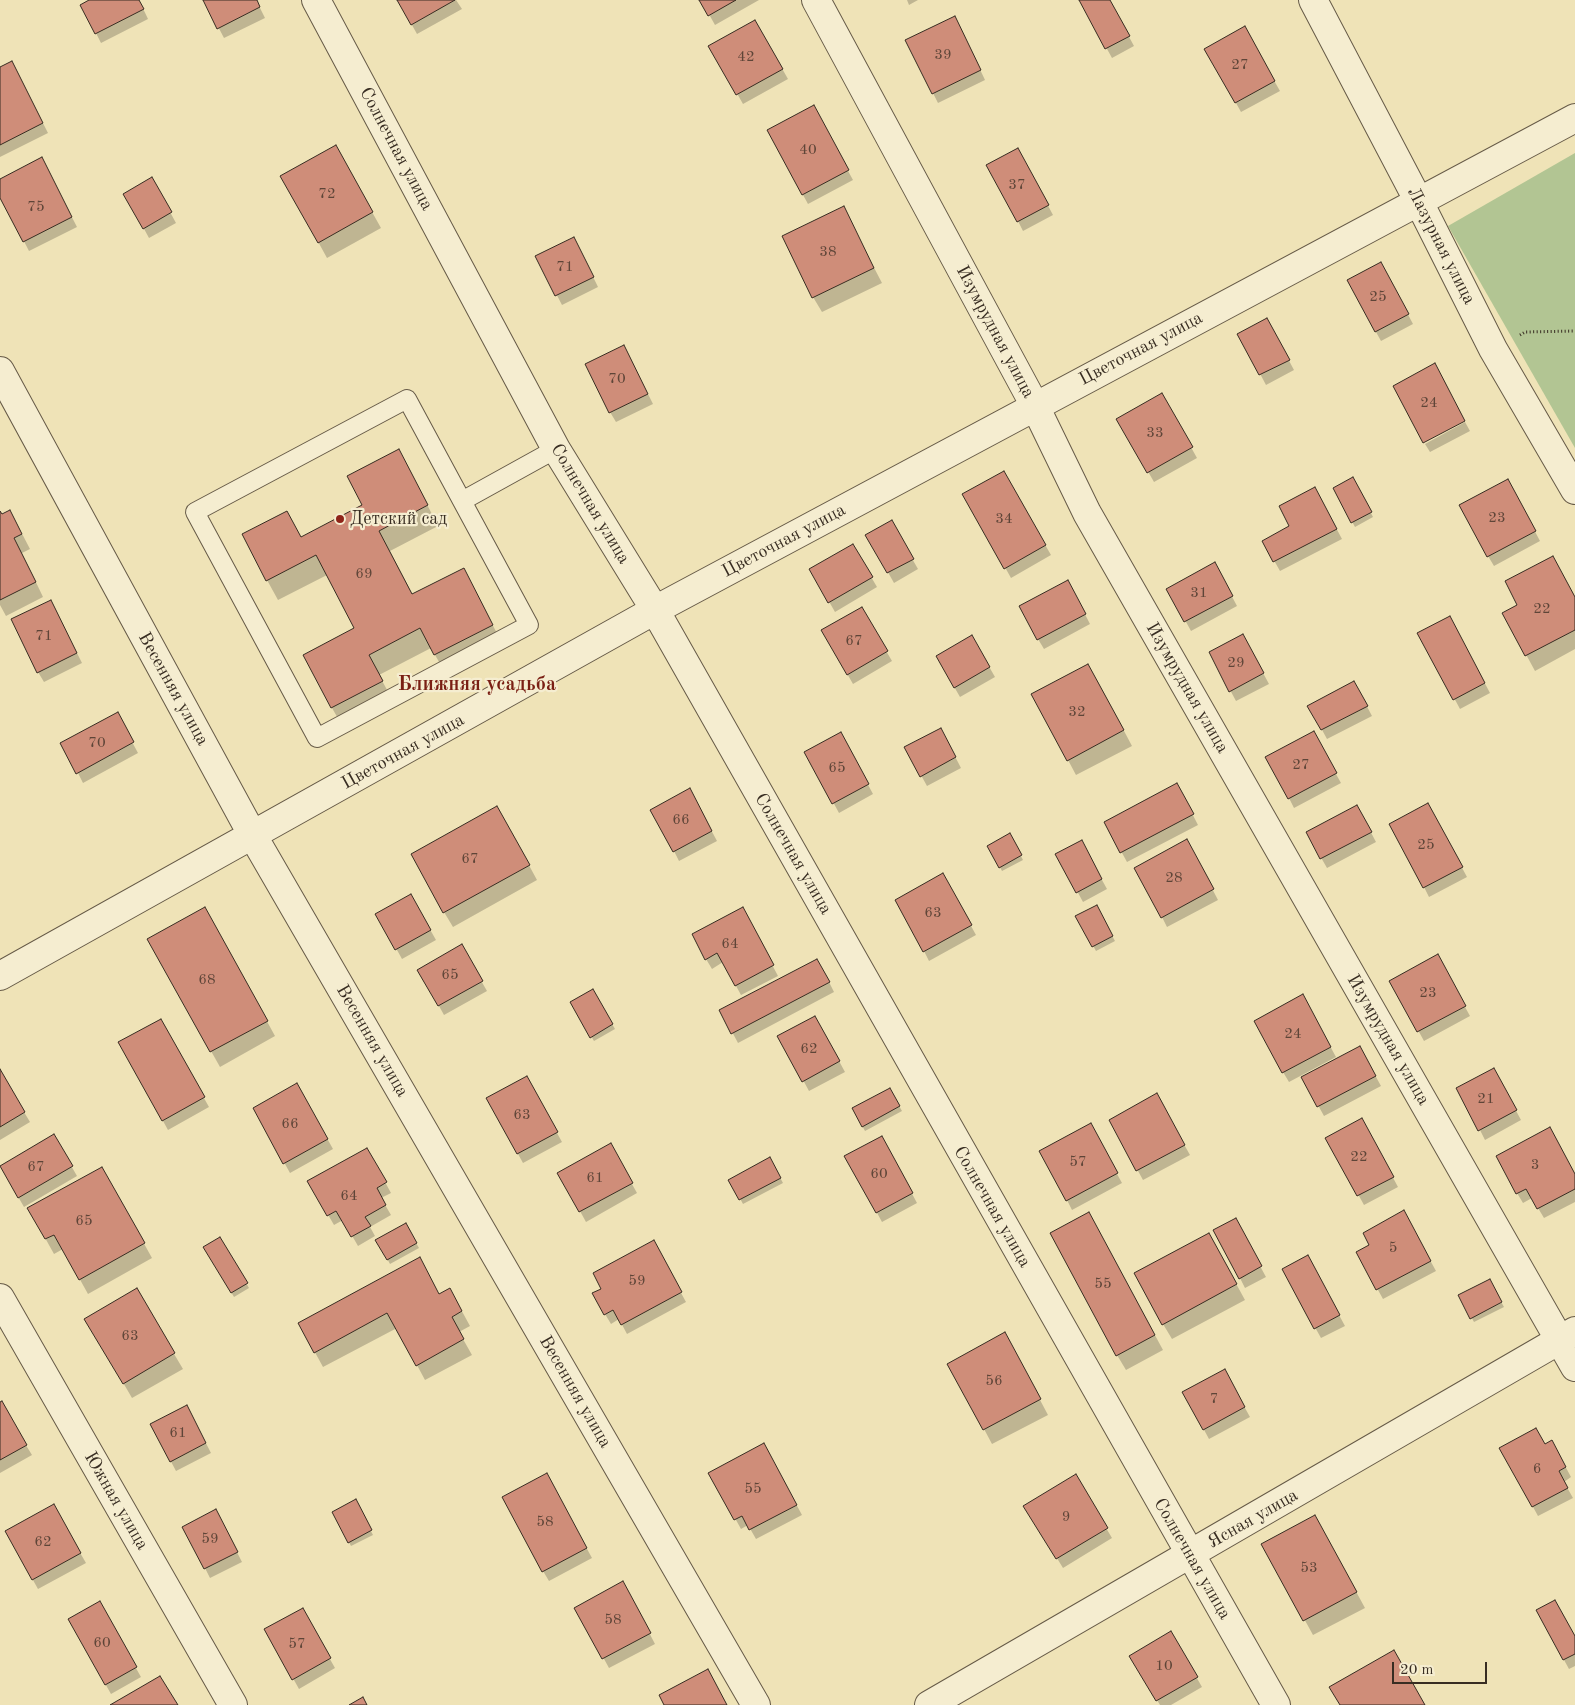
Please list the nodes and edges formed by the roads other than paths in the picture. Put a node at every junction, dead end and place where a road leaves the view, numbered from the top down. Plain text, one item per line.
1 (316, 0) edge
2 (816, 0) edge
3 (1312, 0) edge
4 (1575, 118) edge
5 (1419, 202) junction
6 (0, 371) edge
7 (1035, 406) junction
8 (556, 449) junction
9 (1575, 490) edge
10 (462, 501) junction
11 (655, 610) junction
12 (253, 836) junction
13 (0, 976) edge
14 (0, 1298) edge
15 (1567, 1335) edge
16 (1575, 1367) edge
17 (1190, 1555) junction
18 (233, 1705) edge
19 (756, 1705) edge
20 (929, 1705) edge
21 (1276, 1705) edge

1 - 8 street, Солнечная улица
2 - 7 street, Изумрудная улица
3 - 5 street, Лазурная улица
4 - 5 street, Цветочная улица
5 - 7 street, Цветочная улица
5 - 9 street, Лазурная улица
6 - 12 street, Весенняя улица
7 - 11 street, Цветочная улица
7 - 15 street, Изумрудная улица
8 - 10 lane
8 - 11 street, Солнечная улица
10 - 10 lane
11 - 12 street, Цветочная улица
11 - 17 street, Солнечная улица
12 - 13 street, Цветочная улица
12 - 19 street, Весенняя улица
14 - 18 street, Южная улица
15 - 16 street, Изумрудная улица
15 - 17 street, Ясная улица
17 - 20 street, Ясная улица
17 - 21 street, Солнечная улица

